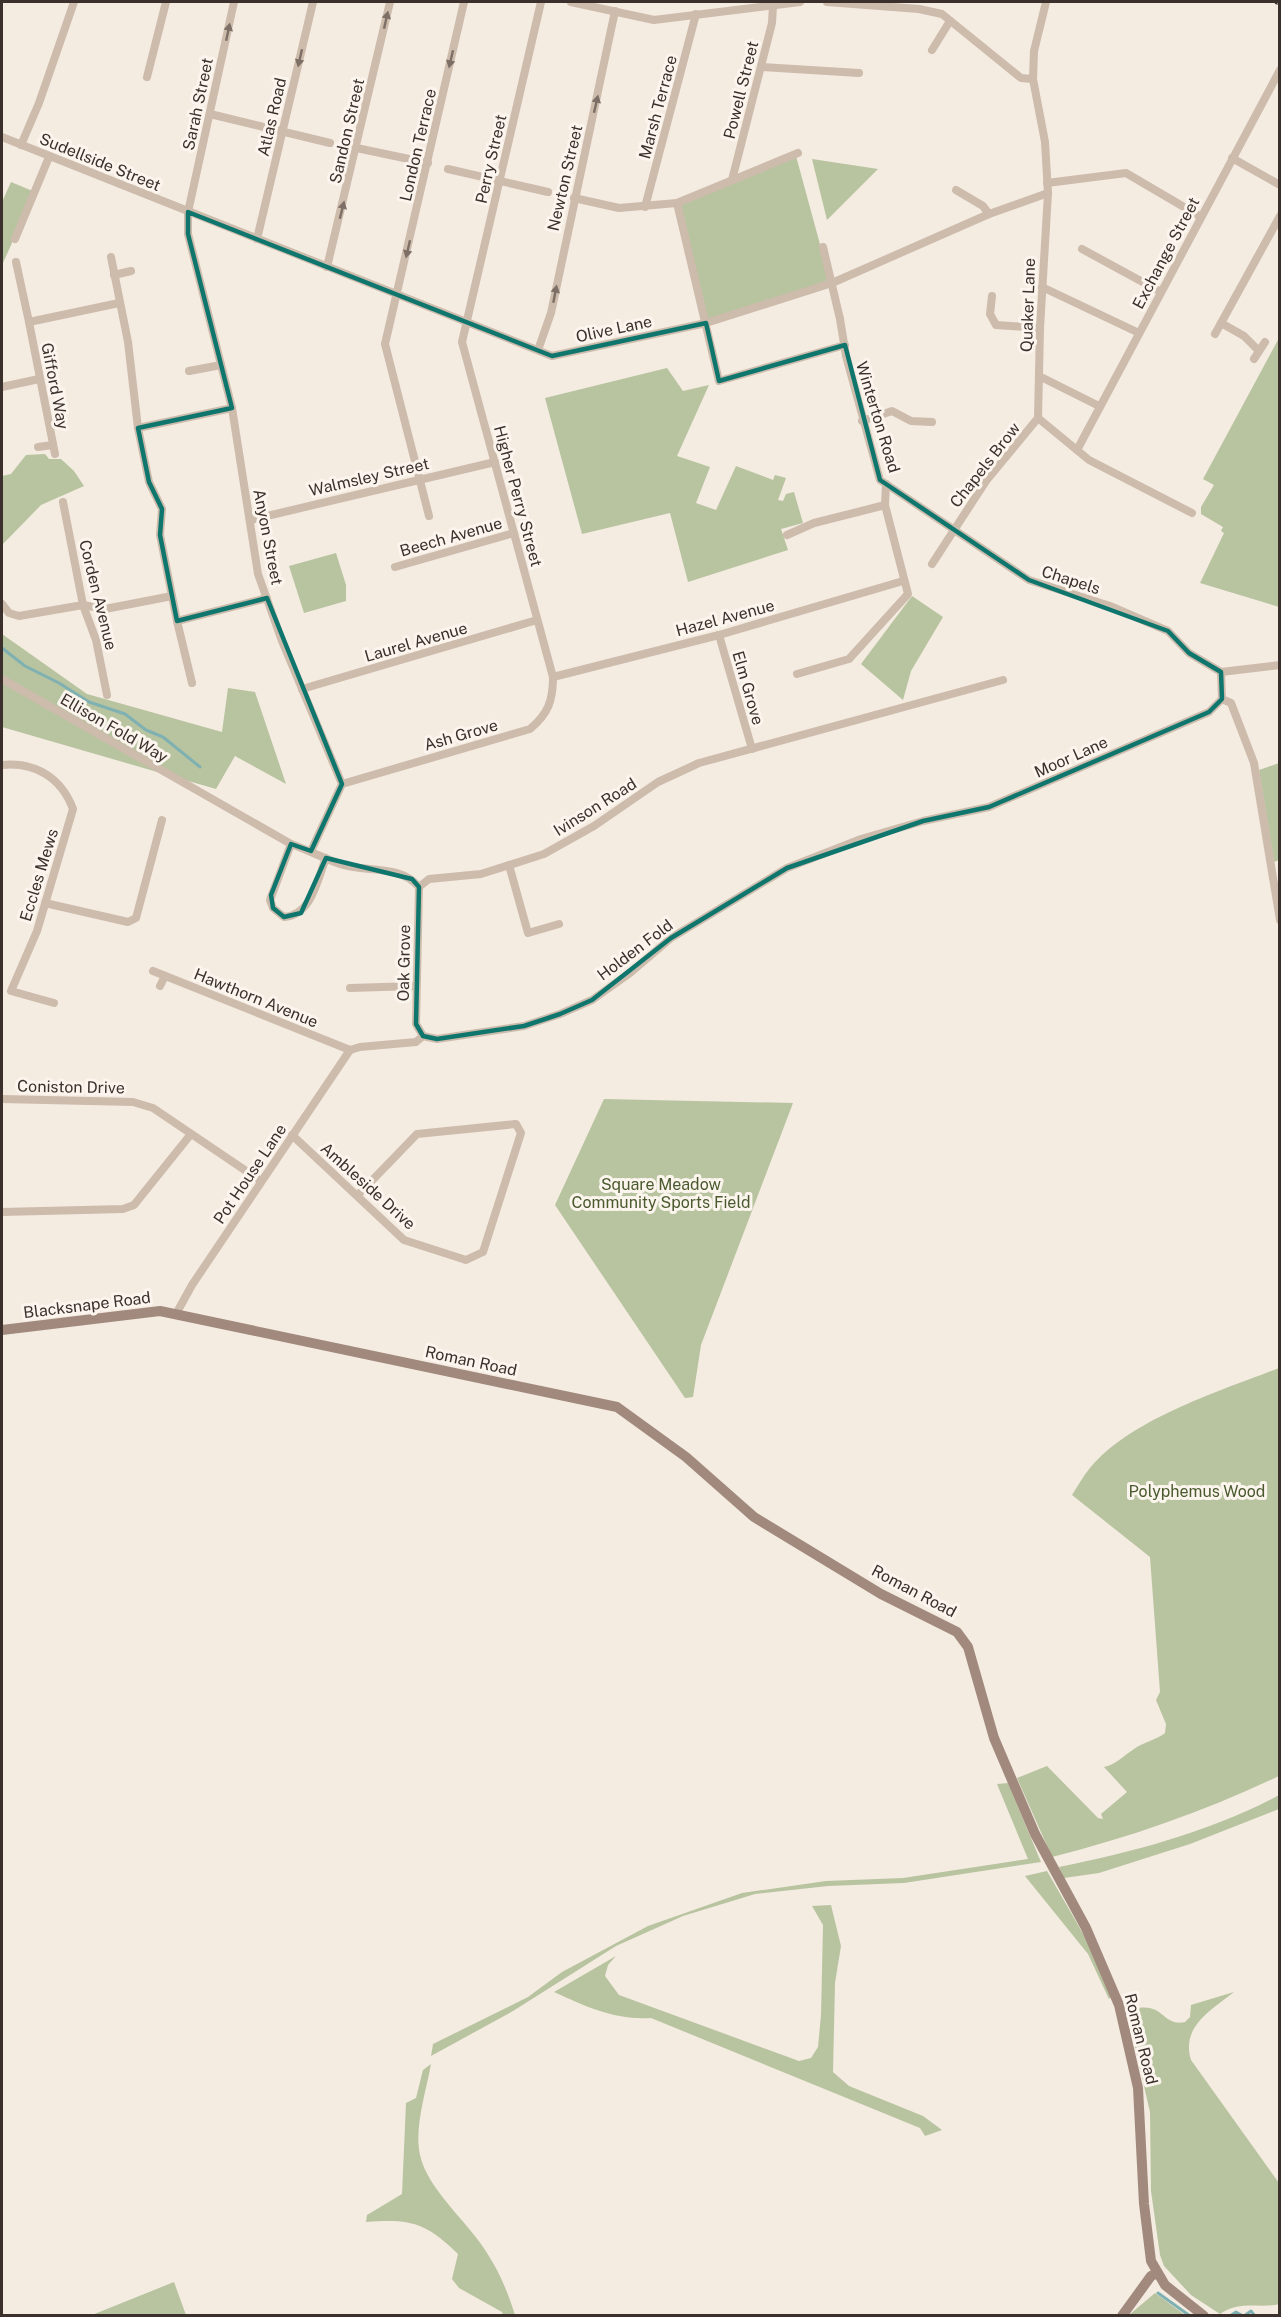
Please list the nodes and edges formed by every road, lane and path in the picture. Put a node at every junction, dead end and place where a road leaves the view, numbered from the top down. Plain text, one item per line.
1 (74, 2) edge
2 (166, 2) edge
3 (234, 2) edge
4 (313, 2) edge
5 (390, 2) edge
6 (464, 2) edge
7 (541, 2) edge
8 (571, 2) edge
9 (800, 2) edge
10 (827, 2) edge
11 (1046, 2) edge
12 (889, 4) edge
13 (773, 6) junction
14 (615, 11) junction
15 (696, 14) junction
16 (950, 21) junction
17 (932, 50) dead end
18 (761, 67) junction
19 (1280, 70) edge
20 (859, 73) dead end
21 (147, 77) dead end
22 (1033, 78) junction
23 (210, 114) junction
24 (282, 133) junction
25 (2, 137) edge
26 (330, 143) dead end
27 (21, 145) junction
28 (346, 147) dead end
29 (357, 149) junction
30 (798, 153) dead end
31 (49, 157) junction
32 (1232, 158) junction
33 (428, 164) junction
34 (448, 169) dead end
35 (732, 180) junction
36 (499, 181) junction
37 (1047, 183) junction
38 (1280, 184) edge
39 (956, 190) dead end
40 (548, 192) dead end
41 (1048, 193) junction
42 (574, 198) junction
43 (677, 203) junction
44 (645, 207) junction
45 (188, 212) junction
46 (989, 214) junction
47 (1280, 216) edge
48 (1201, 217) junction
49 (15, 239) dead end
50 (257, 239) junction
51 (822, 247) dead end
52 (1082, 249) dead end
53 (111, 256) dead end
54 (16, 262) dead end
55 (327, 267) junction
56 (131, 271) dead end
57 (114, 275) junction
58 (832, 283) junction
59 (1042, 287) junction
60 (1161, 292) junction
61 (398, 295) junction
62 (992, 296) dead end
63 (119, 303) junction
64 (29, 322) junction
65 (467, 322) junction
66 (706, 323) junction
67 (1221, 323) junction
68 (1040, 328) junction
69 (1139, 333) junction
70 (1215, 334) dead end
71 (1265, 342) dead end
72 (845, 345) junction
73 (538, 350) junction
74 (1259, 351) junction
75 (1254, 359) dead end
76 (221, 365) junction
77 (189, 371) dead end
78 (1039, 376) junction
79 (39, 379) junction
80 (2, 387) edge
81 (1099, 406) junction
82 (231, 408) junction
83 (1038, 418) junction
84 (862, 420) junction
85 (932, 422) dead end
86 (138, 428) junction
87 (53, 445) junction
88 (38, 447) dead end
89 (1077, 450) junction
90 (55, 454) dead end
91 (495, 462) junction
92 (419, 479) junction
93 (886, 484) junction
94 (63, 502) dead end
95 (885, 505) junction
96 (1192, 513) dead end
97 (429, 516) dead end
98 (250, 520) junction
99 (953, 530) junction
100 (514, 533) junction
101 (787, 535) dead end
102 (932, 564) dead end
103 (395, 567) dead end
104 (903, 581) junction
105 (172, 596) junction
106 (267, 598) junction
107 (2, 604) edge
108 (83, 605) junction
109 (537, 620) junction
110 (177, 621) junction
111 (719, 635) junction
112 (1280, 665) edge
113 (1221, 672) junction
114 (797, 674) dead end
115 (553, 677) junction
116 (2, 679) edge
117 (1003, 680) dead end
118 (192, 683) dead end
119 (302, 689) junction
120 (107, 695) dead end
121 (1222, 699) junction
122 (752, 749) junction
123 (2, 765) edge
124 (342, 784) junction
125 (162, 820) dead end
126 (923, 821) joint
127 (291, 844) junction
128 (311, 851) junction
129 (326, 858) junction
130 (509, 865) junction
131 (419, 887) junction
132 (45, 903) junction
133 (1280, 920) edge
134 (559, 924) dead end
135 (153, 971) dead end
136 (165, 976) junction
137 (416, 986) junction
138 (160, 987) dead end
139 (351, 988) dead end
140 (54, 1003) dead end
141 (423, 1036) junction
142 (350, 1050) junction
143 (2, 1099) edge
144 (191, 1134) junction
145 (292, 1135) junction
146 (261, 1181) junction
147 (357, 1196) junction
148 (2, 1212) edge
149 (176, 1314) junction
150 (2, 1330) edge
151 (1157, 2273) junction
152 (1122, 2316) edge
153 (1204, 2316) edge

1 - 27 street
2 - 21 street
23 -> 3 street, Sarah Street
4 -> 24 street, Atlas Road
29 -> 5 street, Sandon Street
6 -> 33 street, London Terrace
7 - 36 street, Perry Street
8 - 14 street
9 - 13 street
10 - 12 street
11 - 22 street, Quaker Lane
12 - 16 street
13 - 15 street
13 - 18 street, Powell Street
14 - 15 street
42 -> 14 street, Newton Street
15 - 44 street, Marsh Terrace
16 - 17 street
16 - 22 street
18 - 20 street
18 - 35 street, Powell Street
19 - 32 street, Exchange Street
22 - 37 street, Quaker Lane
23 - 24 street
23 - 45 street, Sarah Street
24 - 26 street
24 - 50 street, Atlas Road
25 - 27 street, Sudellside Street
27 - 31 street, Sudellside Street
28 - 29 street
29 - 33 street
55 -> 29 street, Sandon Street
30 - 35 street
31 - 45 street, Sudellside Street
31 - 49 street
32 - 38 street
32 - 48 street, Exchange Street
33 -> 61 street, London Terrace
34 - 36 street
35 - 43 street
36 - 40 street
36 - 65 street, Perry Street
37 - 41 street, Quaker Lane
37 - 48 street
39 - 46 street
41 - 46 street, Olive Lane
41 - 59 street, Quaker Lane
42 - 44 street
73 -> 42 street, Newton Street
43 - 44 street
43 - 66 street
45 - 50 street, Olive Lane
45 - 76 street, Anyon Street
46 - 58 street, Olive Lane
47 - 67 street
48 - 60 street, Exchange Street
50 - 55 street, Olive Lane
51 - 58 street, Winterton Road
52 - 60 street
53 - 57 street
54 - 64 street, Gifford Way
55 - 61 street, Olive Lane
56 - 57 street
57 - 63 street
58 - 66 street, Olive Lane
58 - 72 street, Winterton Road
59 - 68 street, Quaker Lane
59 - 69 street
60 - 69 street, Exchange Street
61 - 65 street, Olive Lane
61 - 92 street, London Terrace
62 - 68 street
63 - 64 street, Gifford Way
63 - 86 street
64 - 79 street, Gifford Way
65 - 73 street, Olive Lane
65 - 91 street, Higher Perry Street
66 - 72 street
66 - 73 street, Olive Lane
67 - 70 street
67 - 74 street
68 - 78 street, Quaker Lane
69 - 81 street, Exchange Street
71 - 74 street
72 - 84 street, Winterton Road
74 - 75 street
76 - 77 street
76 - 82 street, Anyon Street
78 - 81 street
78 - 83 street, Quaker Lane
79 - 80 street
79 - 87 street, Gifford Way
81 - 89 street, Exchange Street
82 - 86 street
82 - 98 street, Anyon Street
83 - 89 street
83 - 99 street, Chapels Brow
84 - 85 street
84 - 93 street, Winterton Road
86 - 105 street
87 - 88 street
87 - 90 street, Gifford Way
89 - 96 street
91 - 92 street, Walmsley Street
91 - 100 street, Higher Perry Street
92 - 97 street, London Terrace
92 - 98 street, Walmsley Street
93 - 95 street, Winterton Road
93 - 99 street, Chapels
94 - 108 street, Corden Avenue
95 - 101 street
95 - 104 street, Winterton Road
98 - 106 street, Anyon Street
99 - 102 street, Chapels Brow
99 - 113 street, Chapels
100 - 103 street, Beech Avenue
100 - 109 street, Higher Perry Street
104 - 111 street, Hazel Avenue
104 - 114 street, Winterton Road
105 - 108 street
105 - 110 street
106 - 110 street
106 - 119 street, Anyon Street
107 - 108 street
108 - 120 street, Corden Avenue
109 - 115 street, Higher Perry Street
109 - 119 street, Laurel Avenue
110 - 118 street
111 - 115 street, Hazel Avenue
111 - 122 street, Elm Grove
112 - 113 street
113 - 121 street
115 - 124 street, Ash Grove
116 - 127 street, Ellison Fold Way
117 - 122 street, Ivinson Road
119 - 124 street, Anyon Street
121 - 126 street, Moor Lane
121 - 133 street
122 - 130 street, Ivinson Road
123 - 132 street, Eccles Mews
124 - 128 street
125 - 132 street
126 - 141 street, Holden Fold
127 - 128 street
127 - 129 street
128 - 129 street
129 - 131 street
130 - 131 street, Ivinson Road
130 - 134 street
131 - 137 street, Oak Grove
132 - 140 street, Eccles Mews
135 - 136 street, Hawthorn Avenue
136 - 138 street
136 - 142 street, Hawthorn Avenue
137 - 139 street
137 - 141 street, Oak Grove
141 - 142 street, Holden Fold
142 - 145 street, Pot House Lane
143 - 144 street, Coniston Drive
144 - 146 street, Coniston Drive
144 - 148 street
145 - 146 street, Pot House Lane
145 - 147 street, Ambleside Drive
146 - 149 street, Pot House Lane
147 - 147 street, Ambleside Drive
149 - 150 street, Blacksnape Road
149 - 151 street, Roman Road
151 - 152 street
151 - 153 street, Roman Road

